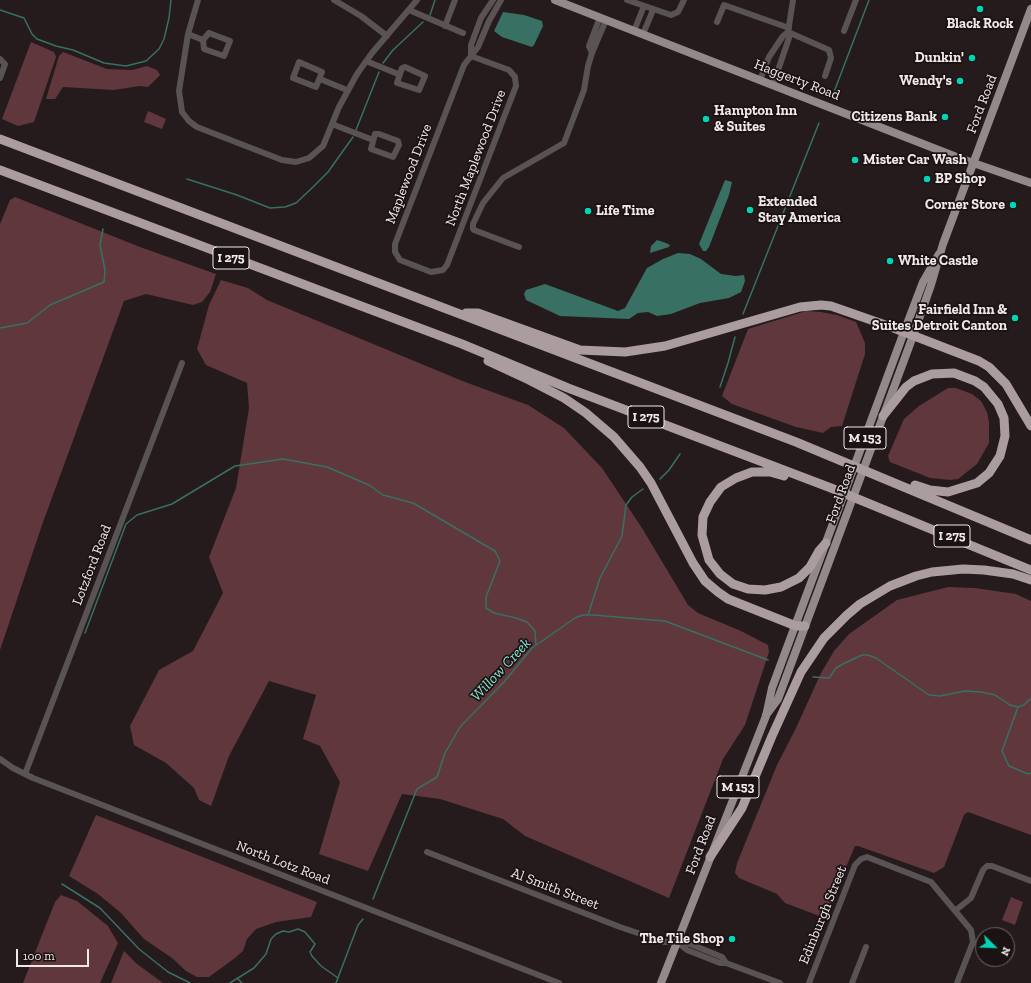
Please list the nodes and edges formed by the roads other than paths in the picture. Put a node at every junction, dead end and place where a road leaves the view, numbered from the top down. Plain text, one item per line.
1 (198, 0) edge
2 (335, 0) edge
3 (417, 0) edge
4 (455, 0) edge
5 (493, 0) edge
6 (500, 0) edge
7 (627, 0) edge
8 (684, 0) edge
9 (794, 0) edge
10 (856, 0) edge
11 (560, 1) edge
12 (644, 6) junction
13 (1031, 9) edge
14 (409, 10) junction
15 (653, 10) junction
16 (603, 18) junction
17 (717, 22) dead end
18 (445, 26) junction
19 (788, 30) junction
20 (634, 31) junction
21 (844, 31) dead end
22 (188, 34) junction
23 (463, 34) dead end
24 (643, 34) junction
25 (387, 36) junction
26 (204, 40) junction
27 (470, 56) junction
28 (0, 59) edge
29 (366, 61) junction
30 (398, 74) junction
31 (825, 76) dead end
32 (0, 78) edge
33 (320, 79) junction
34 (760, 80) junction
35 (773, 85) junction
36 (347, 90) junction
37 (332, 124) junction
38 (0, 138) edge
39 (372, 140) junction
40 (973, 163) junction
41 (0, 170) edge
42 (1031, 183) edge
43 (519, 247) dead end
44 (939, 254) junction
45 (443, 270) joint
46 (458, 313) junction
47 (904, 332) junction
48 (913, 336) junction
49 (462, 344) junction
50 (182, 364) dead end
51 (883, 416) junction
52 (1031, 426) edge
53 (897, 483) junction
54 (822, 485) junction
55 (1031, 540) edge
56 (826, 543) junction
57 (1031, 570) edge
58 (1031, 580) edge
59 (796, 626) junction
60 (805, 626) junction
61 (766, 716) junction
62 (0, 759) edge
63 (25, 774) junction
64 (427, 852) dead end
65 (710, 858) junction
66 (1031, 881) edge
67 (956, 910) junction
68 (677, 942) junction
69 (866, 946) dead end
70 (559, 983) edge
71 (661, 983) edge
72 (780, 983) edge
73 (809, 983) edge
74 (852, 983) edge
75 (957, 983) edge

1 - 22 street
2 - 25 street
3 - 14 street
4 - 18 street
5 - 27 street, Maplewood Drive
6 - 27 street, Maplewood Drive
7 - 12 street
8 - 15 street
9 - 19 street
10 - 21 street
11 - 16 main road, Haggerty Road
12 - 15 street
12 - 20 street
13 - 40 main road, Ford Road / M 153
14 - 18 street
14 - 25 street
15 - 24 street
16 - 20 main road, Haggerty Road
16 - 43 street
17 - 19 street
18 - 23 street
19 - 31 street
19 - 34 street
19 - 35 street
20 - 24 main road, Haggerty Road
22 - 26 street
22 - 37 street
24 - 34 main road, Haggerty Road
25 - 29 street
26 - 26 street
27 - 45 street, North Maplewood Drive
27 - 45 street, Maplewood Drive
28 - 32 street
29 - 30 street
29 - 36 street
30 - 30 street
33 - 33 street
33 - 36 street
34 - 35 main road, Haggerty Road
35 - 40 main road, Haggerty Road
36 - 37 street
37 - 39 street
38 - 46 highway, I 275
39 - 39 street
40 - 42 main road, Haggerty Road
40 - 44 main road, Ford Road / M 153
41 - 49 highway, I 275
44 - 47 main road, Ford Road / M 153
44 - 48 main road, Ford Road / M 153
46 - 47 highway
46 - 53 highway, I 275
47 - 48 highway
47 - 56 main road, Ford Road / M 153
48 - 51 main road, Ford Road / M 153
48 - 52 highway
49 - 54 highway, I 275
49 - 59 highway
50 - 63 street, Lotzford Road
51 - 53 highway
51 - 60 main road, Ford Road / M 153
53 - 55 highway, I 275
54 - 56 highway
54 - 57 highway, I 275
56 - 59 main road, Ford Road / M 153
58 - 65 highway
59 - 60 highway
59 - 61 main road, Ford Road / M 153
60 - 61 main road, Ford Road / M 153
61 - 65 main road, Ford Road / M 153
62 - 63 street, North Lotz Road
63 - 70 street, North Lotz Road
64 - 68 street, Al Smith Street
65 - 68 main road, Ford Road / M 153
66 - 67 street
67 - 73 street, Edinburgh Street
67 - 75 street, Edinburgh Street
68 - 71 main road, Ford Road / M 153
68 - 72 street, Al Smith Street
69 - 74 street

